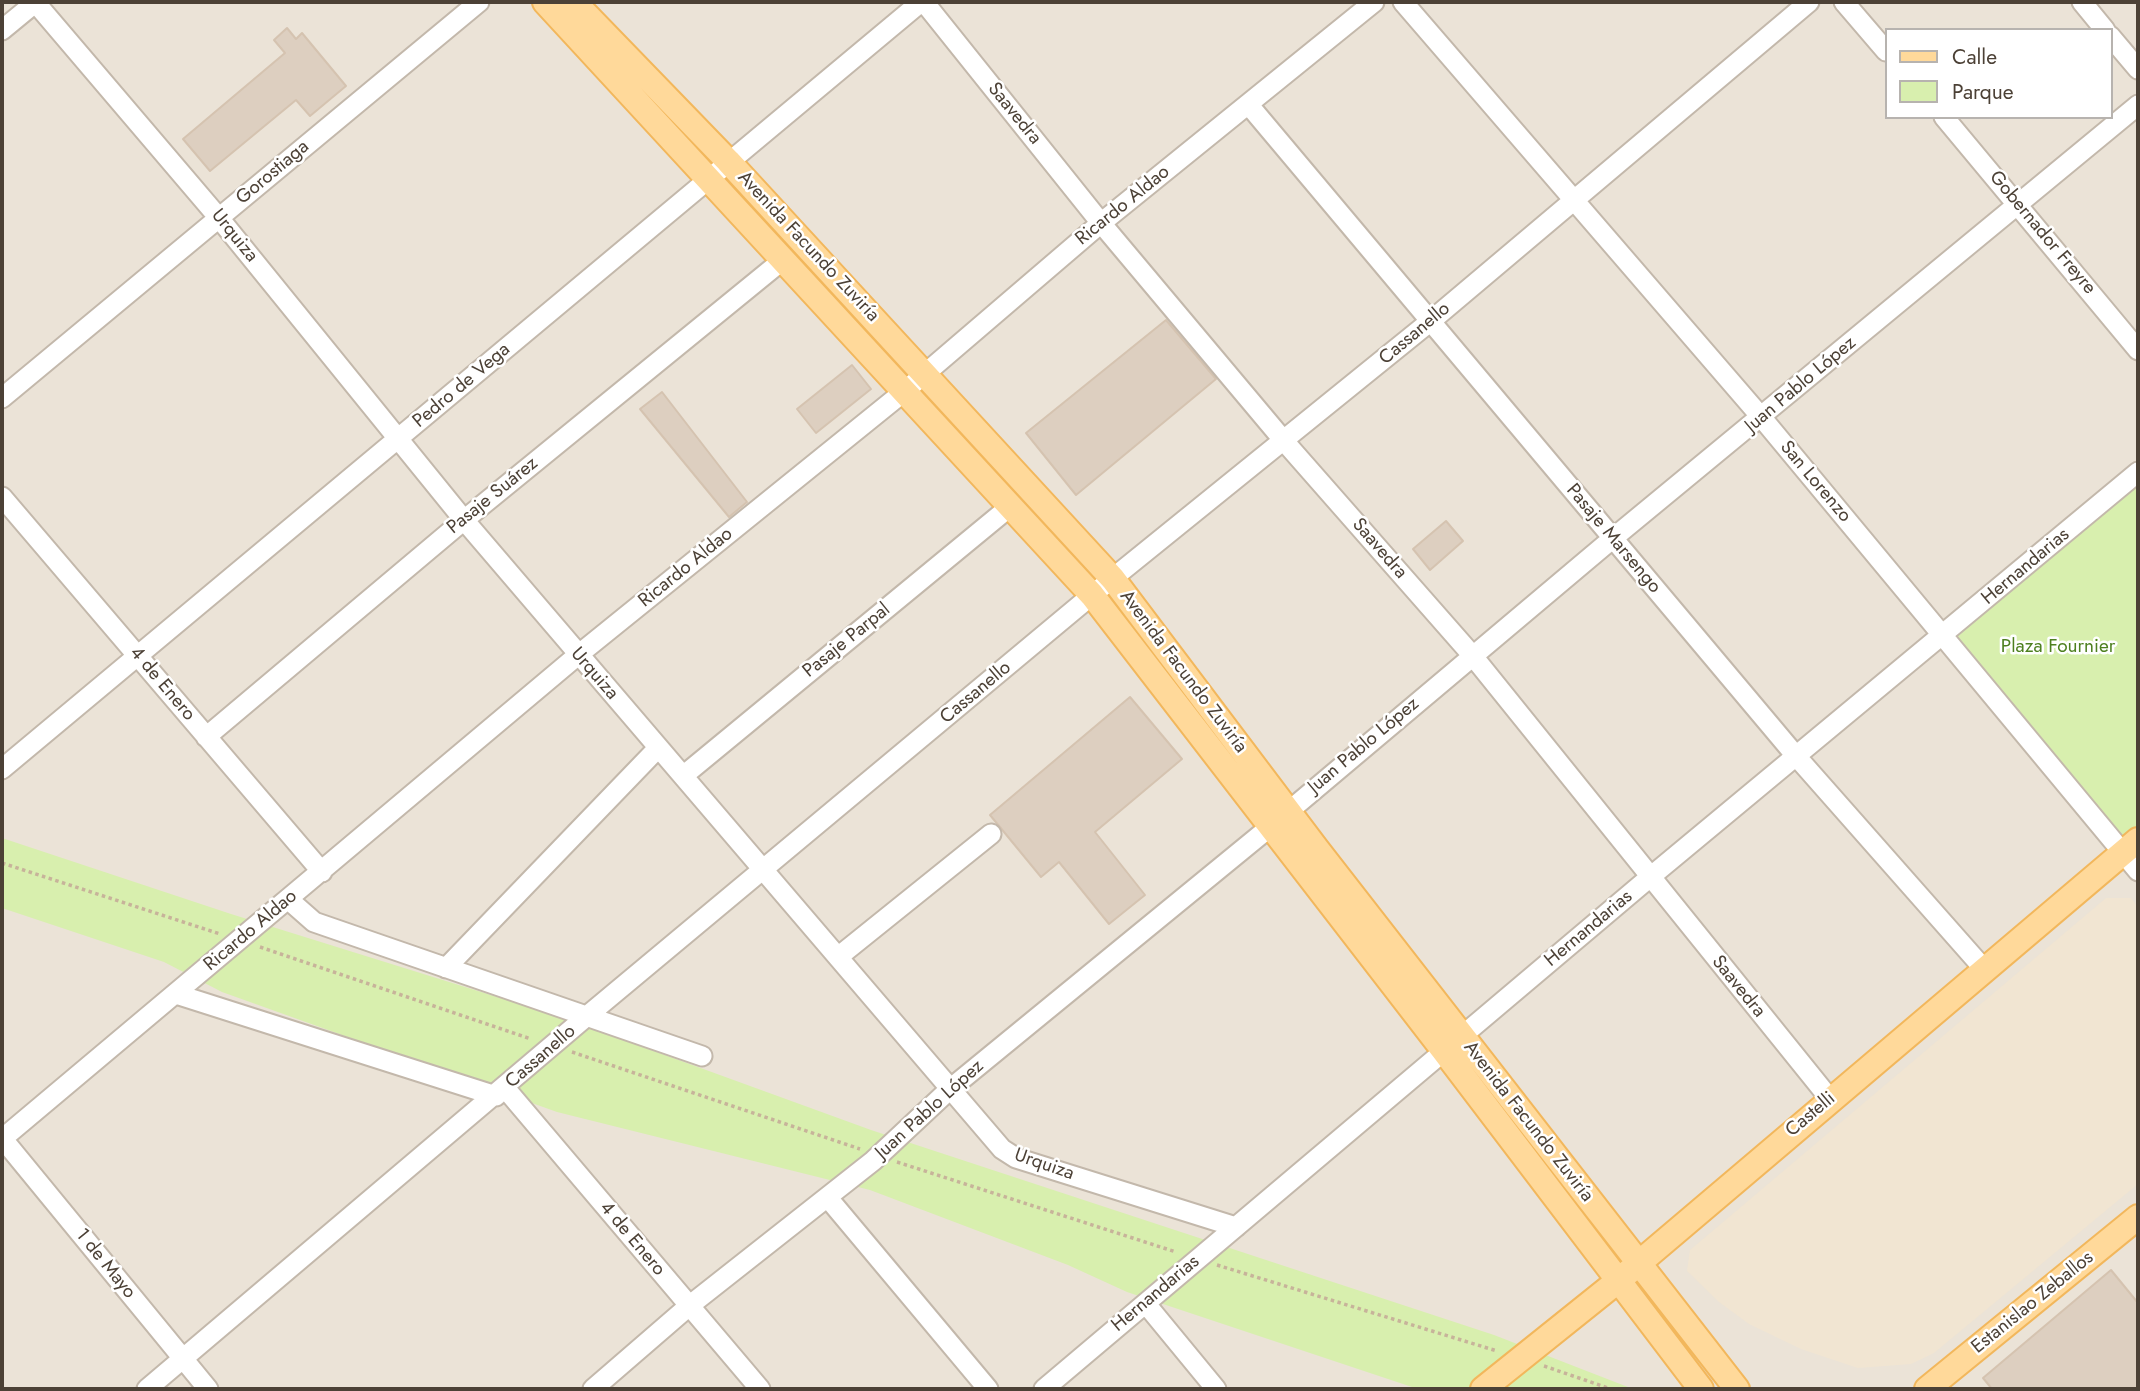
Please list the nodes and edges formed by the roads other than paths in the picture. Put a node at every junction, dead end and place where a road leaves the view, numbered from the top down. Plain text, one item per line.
1 (35, 2) edge
2 (479, 2) edge
3 (545, 2) edge
4 (574, 2) edge
5 (923, 2) edge
6 (1374, 2) edge
7 (1403, 2) edge
8 (1809, 2) edge
9 (1844, 2) edge
10 (2082, 2) edge
11 (2103, 28) edge
12 (2, 30) edge
13 (2112, 38) edge
14 (1884, 49) edge
15 (2138, 69) edge
16 (1248, 104) junction
17 (2138, 105) edge
18 (1946, 119) edge
19 (728, 161) junction
20 (709, 178) junction
21 (1573, 200) junction
22 (2018, 204) junction
23 (219, 218) junction
24 (1101, 223) junction
25 (784, 259) junction
26 (1432, 320) junction
27 (2138, 350) edge
28 (925, 373) junction
29 (906, 390) junction
30 (2, 398) edge
31 (1762, 418) junction
32 (398, 439) junction
33 (1284, 441) junction
34 (2138, 472) edge
35 (2, 497) edge
36 (1012, 505) junction
37 (464, 520) junction
38 (1612, 538) junction
39 (1113, 579) junction
40 (1092, 595) junction
41 (1943, 637) junction
42 (578, 655) junction
43 (1472, 655) junction
44 (138, 656) junction
45 (206, 737) junction
46 (658, 748) junction
47 (1796, 756) junction
48 (2, 769) edge
49 (683, 776) junction
50 (1279, 819) junction
51 (991, 834) dead end
52 (2133, 855) edge
53 (764, 869) junction
54 (322, 872) junction
55 (1649, 878) junction
56 (289, 900) junction
57 (838, 957) junction
58 (446, 968) junction
59 (1984, 969) junction
60 (176, 994) junction
61 (587, 1016) junction
62 (1453, 1044) junction
63 (702, 1056) dead end
64 (950, 1089) junction
65 (500, 1092) junction
66 (1830, 1099) junction
67 (2, 1139) edge
68 (828, 1198) junction
69 (2138, 1217) edge
70 (1236, 1227) junction
71 (1638, 1263) junction
72 (1619, 1280) junction
73 (1146, 1304) junction
74 (689, 1306) junction
75 (1673, 1352) junction
76 (183, 1359) junction
77 (147, 1389) edge
78 (208, 1389) edge
79 (593, 1389) edge
80 (760, 1389) edge
81 (988, 1389) edge
82 (1044, 1389) edge
83 (1216, 1389) edge
84 (1483, 1389) edge
85 (1701, 1389) edge
86 (1717, 1389) edge
87 (1737, 1389) edge
88 (1928, 1389) edge

1 - 12 street
1 - 23 street, Urquiza
2 - 23 street, Gorostiaga
3 - 20 main road, Avenida Facundo Zuviría
4 - 19 main road, Avenida Facundo Zuviría
5 - 19 street, Pedro de Vega
5 - 24 street, Saavedra
6 - 16 street, Ricardo Aldao
7 - 21 street, San Lorenzo
8 - 21 street, Cassanello
9 - 14 street
10 - 11 street
13 - 15 street
16 - 24 street, Ricardo Aldao
16 - 26 street, Pasaje Marsengo
17 - 22 street, Juan Pablo López
18 - 22 street, Gobernador Freyre
19 - 20 street, Pedro de Vega
19 - 28 main road, Avenida Facundo Zuviría
20 - 25 main road, Avenida Facundo Zuviría
20 - 32 street, Pedro de Vega
21 - 26 street, Cassanello
21 - 31 street, San Lorenzo
22 - 27 street, Gobernador Freyre
22 - 31 street, Juan Pablo López
23 - 30 street, Gorostiaga
23 - 32 street, Urquiza
24 - 28 street, Ricardo Aldao
24 - 33 street, Saavedra
25 - 29 main road, Avenida Facundo Zuviría
25 - 37 street, Pasaje Suárez
26 - 33 street, Cassanello
26 - 38 street, Pasaje Marsengo
28 - 29 street, Ricardo Aldao
28 - 39 main road, Avenida Facundo Zuviría
29 - 36 main road, Avenida Facundo Zuviría
29 - 42 street, Ricardo Aldao
31 - 38 street, Juan Pablo López
31 - 41 street, San Lorenzo
32 - 37 street, Urquiza
32 - 44 street, Pedro de Vega
33 - 39 street, Cassanello
33 - 43 street, Saavedra
34 - 41 street, Hernandarias
35 - 44 street, 4 de Enero
36 - 40 main road, Avenida Facundo Zuviría
36 - 49 street, Pasaje Parpal
37 - 42 street, Urquiza
37 - 45 street, Pasaje Suárez
38 - 43 street, Juan Pablo López
38 - 47 street, Pasaje Marsengo
39 - 40 street, Cassanello
39 - 50 main road, Avenida Facundo Zuviría
40 - 50 main road, Avenida Facundo Zuviría
40 - 53 street, Cassanello
41 - 47 street, Hernandarias
41 - 52 street, San Lorenzo
42 - 46 street, Urquiza
42 - 54 street, Ricardo Aldao
43 - 50 street, Juan Pablo López
43 - 55 street, Saavedra
44 - 45 street, 4 de Enero
44 - 48 street, Pedro de Vega
45 - 54 street, 4 de Enero
46 - 49 street, Urquiza
46 - 58 street
47 - 55 street, Hernandarias
47 - 59 street, Pasaje Marsengo
49 - 53 street, Urquiza
50 - 62 main road, Avenida Facundo Zuviría
50 - 64 street, Juan Pablo López
51 - 57 street
52 - 59 main road, Castelli
53 - 57 street, Urquiza
53 - 61 street, Cassanello
54 - 56 street, Ricardo Aldao
55 - 62 street, Hernandarias
55 - 66 street, Saavedra
56 - 58 street
56 - 60 street, Ricardo Aldao
57 - 64 street, Urquiza
58 - 61 street
59 - 66 main road, Castelli
60 - 65 street
60 - 67 street, Ricardo Aldao
61 - 63 street
61 - 65 street, Cassanello
62 - 70 street, Hernandarias
62 - 71 main road, Avenida Facundo Zuviría
62 - 72 main road, Avenida Facundo Zuviría
64 - 68 street, Juan Pablo López
64 - 70 street, Urquiza
65 - 74 street, 4 de Enero
65 - 76 street, Cassanello
66 - 71 main road, Castelli
67 - 76 street, 1 de Mayo
68 - 74 street, Juan Pablo López
68 - 81 street
69 - 88 main road, Estanislao Zeballos
70 - 73 street, Hernandarias
71 - 72 main road, Castelli
71 - 87 main road, Avenida Facundo Zuviría
72 - 75 main road, Avenida Facundo Zuviría
72 - 84 main road, Castelli
73 - 82 street, Hernandarias
73 - 83 street
74 - 79 street, Juan Pablo López
74 - 80 street, 4 de Enero
75 - 85 main road, Avenida Facundo Zuviría
75 - 86 main road
76 - 77 street, Cassanello
76 - 78 street, 1 de Mayo

